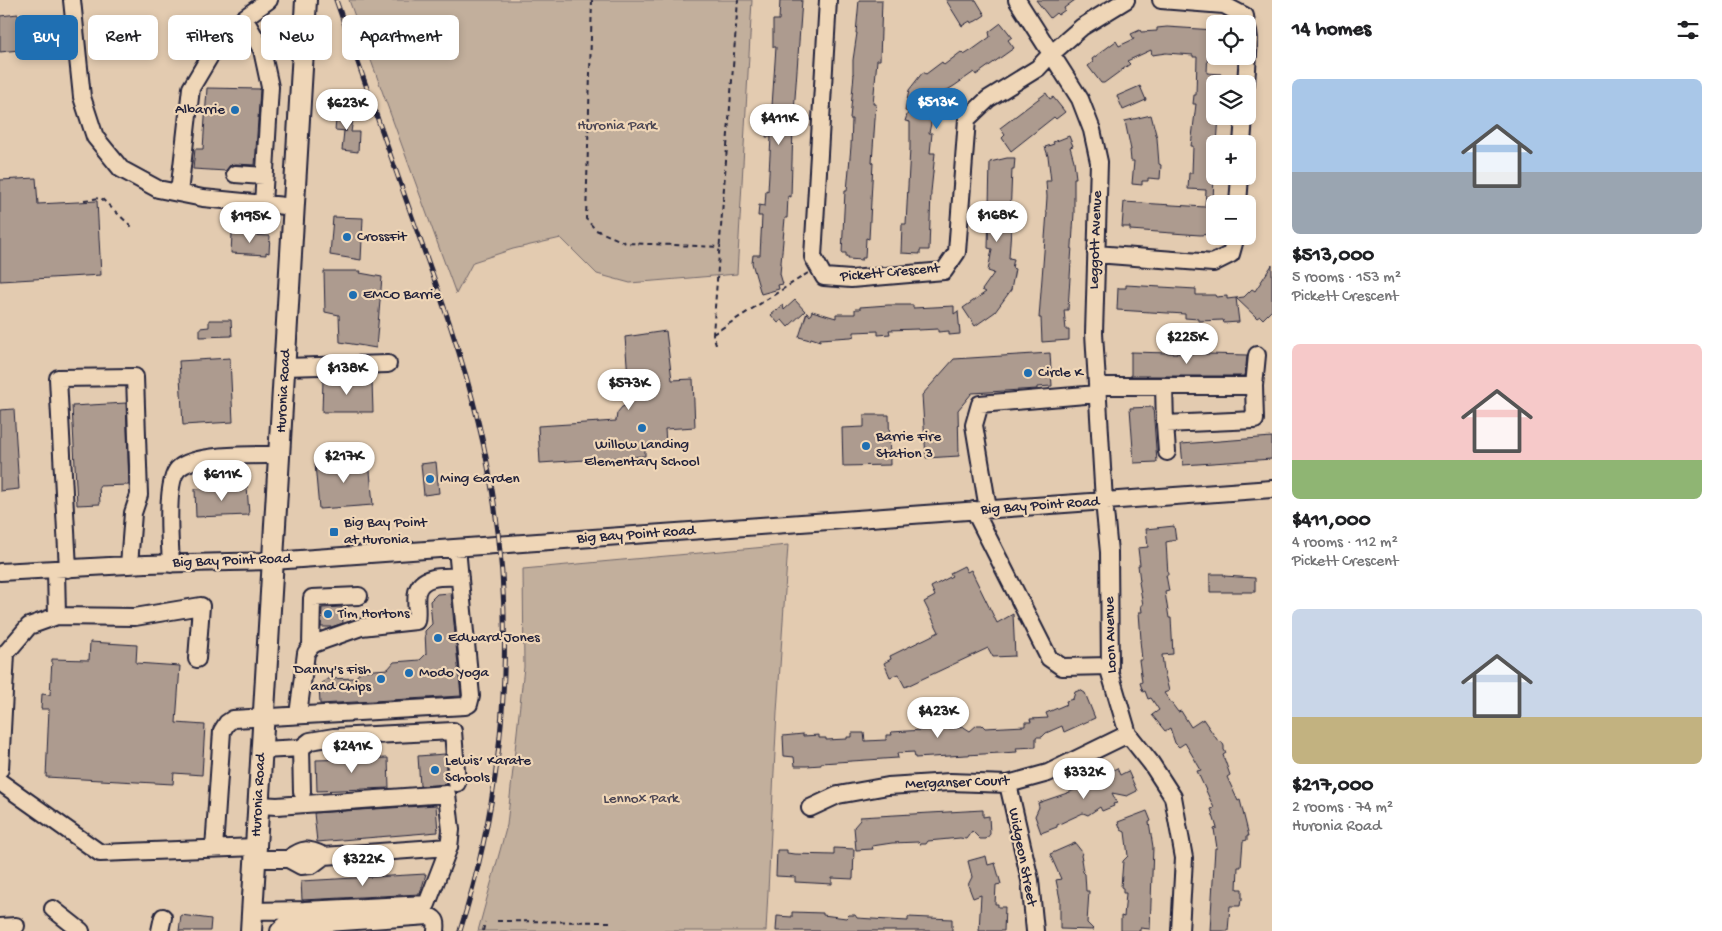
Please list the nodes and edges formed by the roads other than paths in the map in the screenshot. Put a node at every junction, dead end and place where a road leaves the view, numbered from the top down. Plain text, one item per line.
1 (72, 0) edge
2 (269, 0) edge
3 (306, 0) edge
4 (828, 0) edge
5 (1017, 0) edge
6 (1126, 0) edge
7 (1161, 0) edge
8 (248, 15) edge
9 (1243, 15) edge
10 (251, 30) edge
11 (1051, 54) junction
12 (208, 60) edge
13 (235, 174) dead end
14 (264, 176) junction
15 (178, 193) junction
16 (263, 204) junction
17 (294, 207) junction
18 (1234, 245) edge
19 (1096, 254) junction
20 (1257, 355) dead end
21 (388, 364) dead end
22 (285, 367) junction
23 (1164, 386) junction
24 (1254, 386) junction
25 (1097, 390) junction
26 (1165, 424) junction
27 (1167, 452) dead end
28 (280, 455) junction
29 (1272, 490) edge
30 (1104, 501) junction
31 (981, 510) junction
32 (457, 548) junction
33 (273, 561) junction
34 (171, 564) junction
35 (129, 565) junction
36 (62, 569) junction
37 (0, 572) edge
38 (460, 577) junction
39 (359, 596) dead end
40 (57, 616) junction
41 (311, 646) junction
42 (197, 659) dead end
43 (1110, 666) junction
44 (305, 715) junction
45 (264, 716) junction
46 (1128, 734) junction
47 (301, 748) junction
48 (262, 750) junction
49 (0, 769) edge
50 (0, 782) edge
51 (458, 783) dead end
52 (1008, 784) junction
53 (302, 792) dead end
54 (259, 805) junction
55 (810, 808) dead end
56 (449, 847) junction
57 (214, 849) junction
58 (256, 853) junction
59 (53, 909) dead end
60 (252, 911) junction
61 (334, 927) edge
62 (81, 931) edge
63 (251, 931) edge
64 (279, 931) edge
65 (436, 931) edge
66 (1034, 931) edge
67 (1180, 931) edge

1 - 15 street
2 - 8 street
3 - 17 main road, Huronia Road
4 - 11 street, Pickett Crescent
5 - 11 street, Leggott Avenue
6 - 11 street
7 - 9 street
10 - 14 street
11 - 19 street, Leggott Avenue
12 - 15 street
13 - 14 street
14 - 16 street
15 - 16 street
16 - 17 street
17 - 22 main road, Huronia Road
18 - 19 street
19 - 25 street, Leggott Avenue
20 - 24 street
21 - 22 street
22 - 28 main road, Huronia Road
23 - 24 street
23 - 25 street
23 - 26 street
24 - 26 street
25 - 30 street, Leggott Avenue
25 - 31 street
26 - 27 street
28 - 33 main road, Huronia Road
28 - 34 street
29 - 30 street, Big Bay Point Road
30 - 31 street, Big Bay Point Road
30 - 43 street, Loon Avenue
31 - 32 street, Big Bay Point Road
31 - 43 street
32 - 33 street, Big Bay Point Road
32 - 38 street
33 - 34 street, Big Bay Point Road
33 - 45 main road, Huronia Road
34 - 35 street, Big Bay Point Road
35 - 36 street, Big Bay Point Road
35 - 36 street
36 - 37 street, Big Bay Point Road
36 - 40 street
38 - 41 street
38 - 44 street
39 - 41 street
40 - 42 street
40 - 49 street
41 - 44 street
43 - 46 street, Loon Avenue
44 - 45 street
45 - 48 main road, Huronia Road
45 - 57 street
46 - 52 street, Merganser Court
46 - 67 street, Loon Avenue
47 - 48 street
47 - 51 street
47 - 53 street
48 - 54 main road, Huronia Road
50 - 57 street
52 - 55 street, Merganser Court
52 - 66 street, Widgeon Street
54 - 56 street
54 - 58 main road, Huronia Road
56 - 58 street
56 - 60 street
57 - 58 street
58 - 60 main road, Huronia Road
59 - 62 street
60 - 63 main road, Huronia Road
61 - 64 street
61 - 65 street

